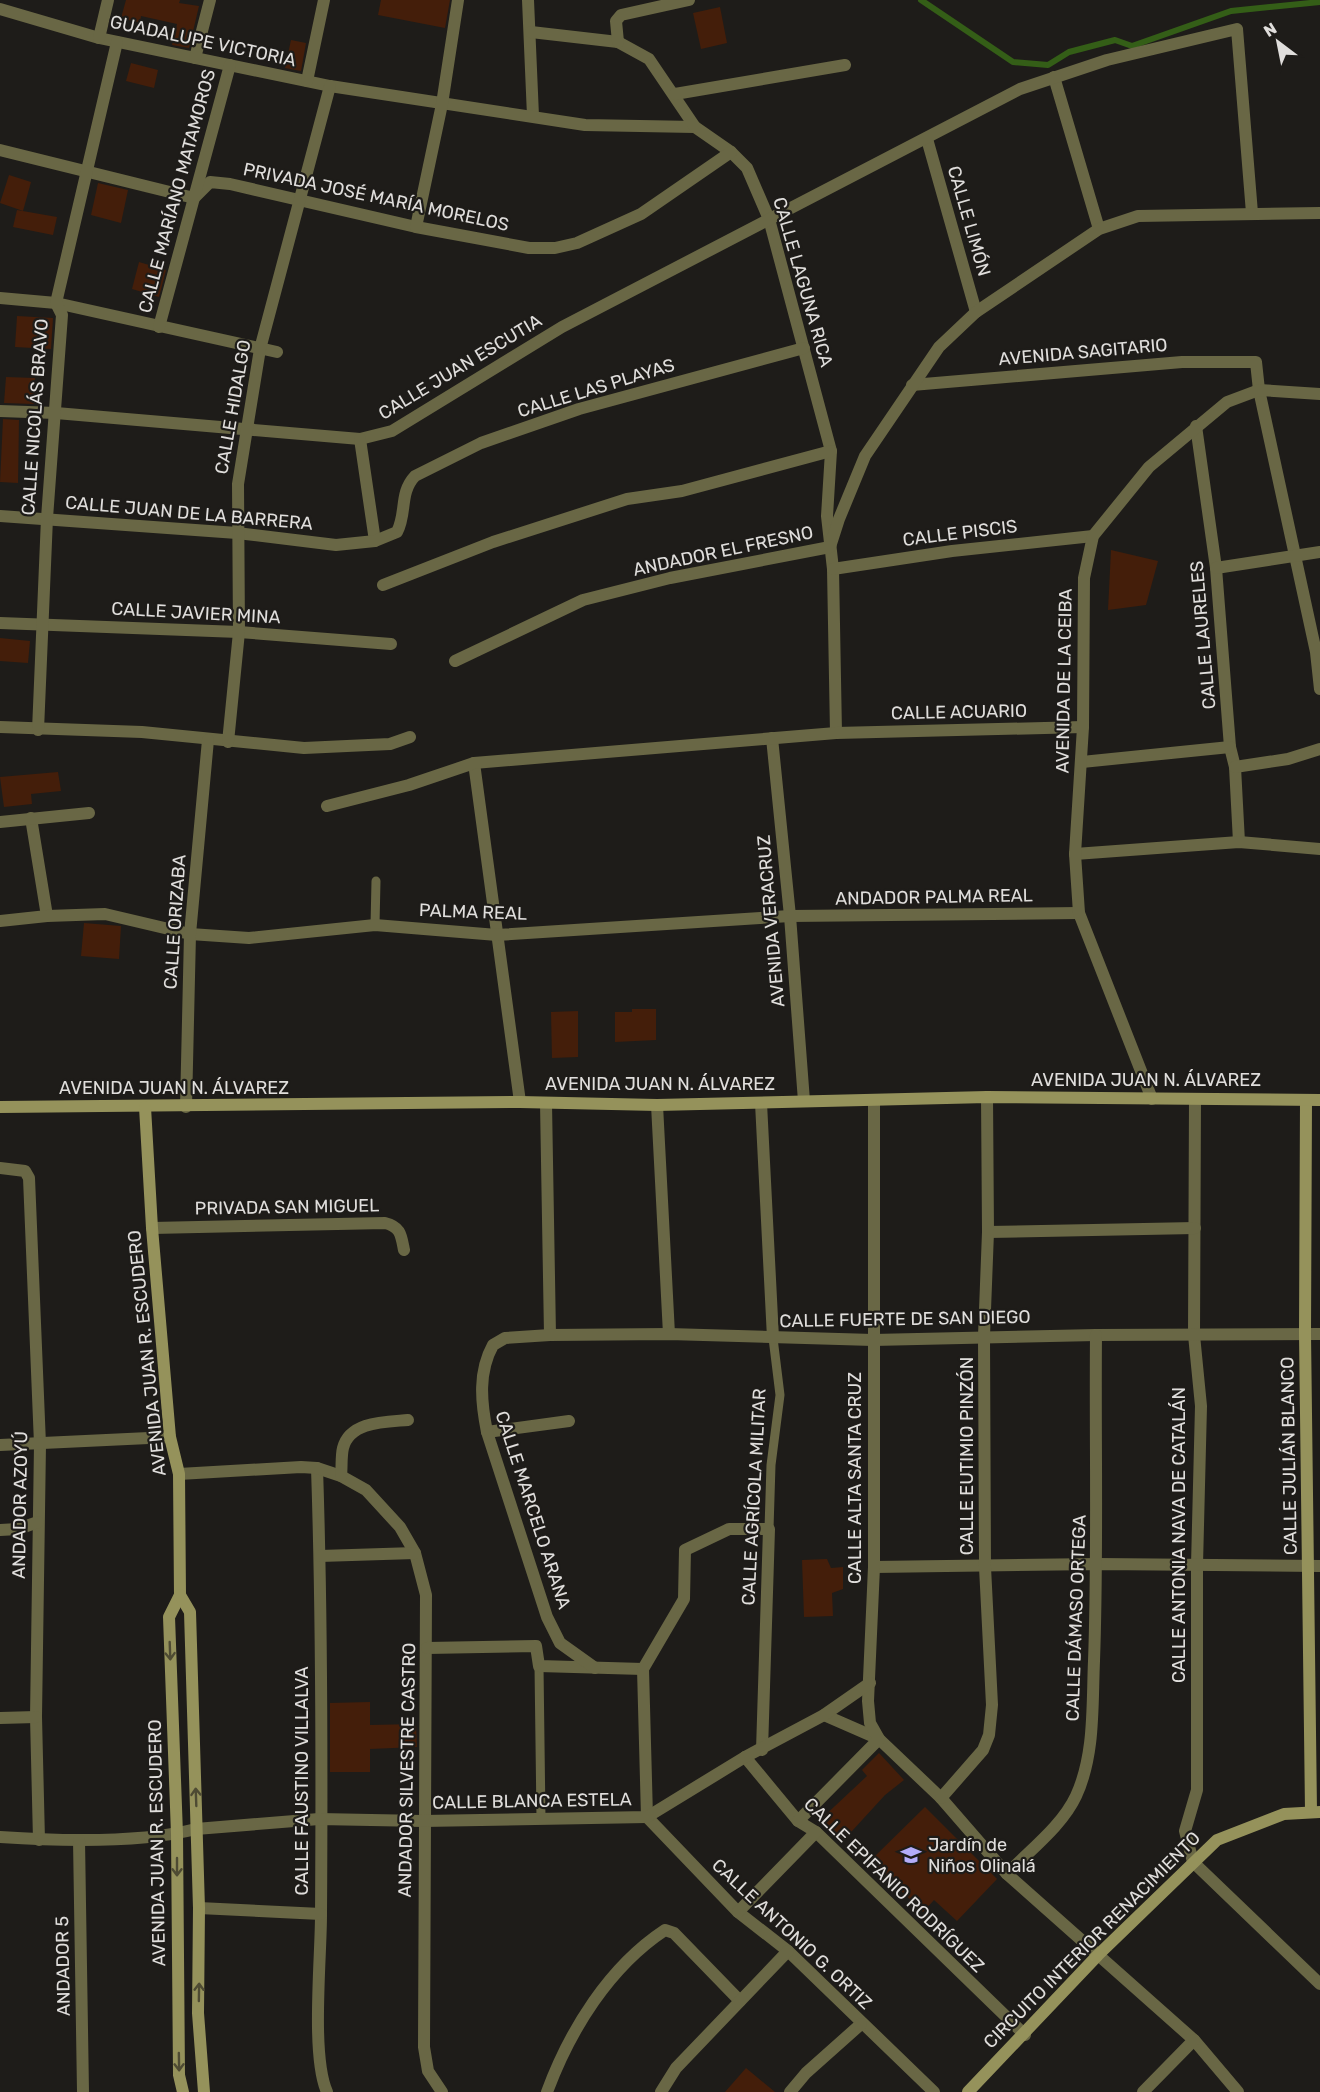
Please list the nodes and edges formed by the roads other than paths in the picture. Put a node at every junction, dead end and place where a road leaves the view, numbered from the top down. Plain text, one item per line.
1 (2, 0) edge
2 (108, 0) edge
3 (210, 0) edge
4 (324, 0) edge
5 (458, 0) edge
6 (528, 0) edge
7 (689, 0) edge
8 (0, 10) edge
9 (531, 32) junction
10 (99, 38) junction
11 (117, 42) junction
12 (618, 42) junction
13 (195, 58) junction
14 (230, 64) junction
15 (845, 65) dead end
16 (1054, 77) junction
17 (307, 81) junction
18 (330, 86) junction
19 (675, 94) junction
20 (442, 104) junction
21 (533, 116) junction
22 (695, 127) junction
23 (927, 139) junction
24 (0, 150) edge
25 (731, 152) junction
26 (86, 171) junction
27 (194, 198) junction
28 (300, 200) junction
29 (1252, 213) junction
30 (1320, 213) edge
31 (769, 219) junction
32 (416, 227) junction
33 (1099, 229) junction
34 (0, 298) edge
35 (56, 303) junction
36 (976, 312) junction
37 (159, 327) junction
38 (804, 348) junction
39 (260, 349) junction
40 (277, 352) dead end
41 (912, 384) junction
42 (1259, 390) junction
43 (1320, 394) edge
44 (0, 411) edge
45 (56, 413) junction
46 (1196, 426) junction
47 (247, 429) junction
48 (360, 439) junction
49 (831, 451) junction
50 (0, 516) edge
51 (46, 518) junction
52 (237, 533) junction
53 (1093, 536) junction
54 (375, 542) junction
55 (830, 547) junction
56 (1320, 552) edge
57 (1296, 556) junction
58 (1216, 568) junction
59 (833, 569) junction
60 (383, 585) dead end
61 (0, 623) edge
62 (43, 624) junction
63 (238, 632) junction
64 (391, 644) dead end
65 (1318, 651) edge
66 (455, 661) dead end
67 (1320, 689) edge
68 (0, 727) edge
69 (1083, 727) junction
70 (39, 730) junction
71 (836, 733) junction
72 (410, 737) dead end
73 (772, 738) junction
74 (208, 740) junction
75 (228, 742) junction
76 (1230, 747) junction
77 (1320, 749) edge
78 (1082, 762) junction
79 (474, 763) junction
80 (1235, 767) junction
81 (327, 806) dead end
82 (89, 813) dead end
83 (31, 818) junction
84 (0, 822) edge
85 (1239, 842) junction
86 (1320, 849) edge
87 (1075, 854) junction
88 (375, 881) dead end
89 (1079, 914) junction
90 (47, 916) junction
91 (790, 916) junction
92 (0, 921) edge
93 (375, 925) junction
94 (190, 933) junction
95 (497, 935) junction
96 (987, 1097) junction
97 (1152, 1099) junction
98 (1195, 1099) junction
99 (874, 1100) junction
100 (1306, 1100) junction
101 (1320, 1100) edge
102 (804, 1101) junction
103 (520, 1102) junction
104 (761, 1102) junction
105 (546, 1103) junction
106 (657, 1105) junction
107 (0, 1107) edge
108 (145, 1107) junction
109 (186, 1107) junction
110 (0, 1168) edge
111 (152, 1228) junction
112 (1195, 1228) junction
113 (988, 1232) junction
114 (404, 1250) dead end
115 (669, 1334) junction
116 (1305, 1334) junction
117 (1320, 1334) edge
118 (550, 1335) junction
119 (1096, 1335) junction
120 (1194, 1335) junction
121 (984, 1336) junction
122 (773, 1338) junction
123 (873, 1340) junction
124 (493, 1345) joint
125 (408, 1420) dead end
126 (568, 1422) dead end
127 (487, 1432) junction
128 (170, 1437) junction
129 (40, 1444) junction
130 (0, 1445) edge
131 (317, 1468) junction
132 (178, 1474) junction
133 (341, 1476) junction
134 (38, 1522) junction
135 (769, 1529) junction
136 (0, 1530) edge
137 (415, 1553) junction
138 (320, 1556) junction
139 (1098, 1564) junction
140 (1197, 1564) junction
141 (1314, 1566) edge
142 (874, 1567) junction
143 (985, 1567) junction
144 (180, 1595) junction
145 (427, 1648) junction
146 (539, 1666) junction
147 (595, 1668) junction
148 (643, 1669) junction
149 (870, 1683) junction
150 (824, 1715) junction
151 (36, 1717) junction
152 (0, 1718) edge
153 (879, 1739) junction
154 (762, 1750) junction
155 (745, 1757) junction
156 (940, 1798) junction
157 (1316, 1811) edge
158 (647, 1817) junction
159 (319, 1819) junction
160 (541, 1819) junction
161 (423, 1821) junction
162 (798, 1821) junction
163 (196, 1829) junction
164 (816, 1833) junction
165 (177, 1834) junction
166 (0, 1837) edge
167 (39, 1840) junction
168 (80, 1840) junction
169 (1193, 1862) junction
170 (1007, 1874) junction
171 (200, 1908) junction
172 (738, 1912) junction
173 (321, 1914) junction
174 (788, 1951) junction
175 (1098, 1955) junction
176 (1318, 1977) edge
177 (740, 2001) junction
178 (861, 2024) junction
179 (1024, 2034) junction
180 (1194, 2040) junction
181 (83, 2092) edge
182 (183, 2092) edge
183 (204, 2092) edge
184 (327, 2092) edge
185 (442, 2092) edge
186 (547, 2092) edge
187 (661, 2092) edge
188 (790, 2092) edge
189 (934, 2092) edge
190 (968, 2092) edge
191 (1143, 2092) edge
192 (1238, 2092) edge

1 - 8 street
2 - 10 street
3 - 13 street, CALLE MARÍANO MATAMOROS
4 - 17 street
5 - 20 street
6 - 9 street
7 - 12 street
8 - 10 street, GUADALUPE VICTORIA
9 - 12 street
9 - 21 street
10 - 11 street, GUADALUPE VICTORIA
11 - 13 street, GUADALUPE VICTORIA
11 - 26 street, CALLE NICOLÁS BRAVO
12 - 19 street
13 - 14 street, GUADALUPE VICTORIA
14 - 17 street, GUADALUPE VICTORIA
14 - 27 street, CALLE MARÍANO MATAMOROS
15 - 19 street
16 - 23 street, CALLE JUAN ESCUTIA
16 - 29 street, CALLE JUAN ESCUTIA
16 - 33 street
17 - 18 street, GUADALUPE VICTORIA
18 - 20 street
18 - 28 street, CALLE HIDALGO
19 - 22 street
20 - 21 street
20 - 32 street
21 - 22 street
22 - 25 street, CALLE LAGUNA RICA
23 - 31 street, CALLE JUAN ESCUTIA
23 - 36 street, CALLE LIMÓN
24 - 26 street
25 - 31 street, CALLE LAGUNA RICA
25 - 32 street, PRIVADA JOSÉ MARÍA MORELOS
26 - 27 street
26 - 35 street, CALLE NICOLÁS BRAVO
27 - 28 street, PRIVADA JOSÉ MARÍA MORELOS
27 - 37 street, CALLE MARÍANO MATAMOROS
28 - 32 street, PRIVADA JOSÉ MARÍA MORELOS
28 - 39 street, CALLE HIDALGO
29 - 30 street, ANDADOR EL FRESNO
29 - 33 street, ANDADOR EL FRESNO
31 - 38 street, CALLE LAGUNA RICA
31 - 48 street, CALLE JUAN ESCUTIA
33 - 36 street, ANDADOR EL FRESNO
34 - 35 street
35 - 37 street
35 - 45 street, CALLE NICOLÁS BRAVO
36 - 41 street, ANDADOR EL FRESNO
37 - 39 street
38 - 49 street, CALLE LAGUNA RICA
38 - 54 street, CALLE LAS PLAYAS
39 - 40 street
39 - 47 street, CALLE HIDALGO
41 - 42 street, AVENIDA SAGITARIO
41 - 55 street, ANDADOR EL FRESNO
42 - 43 street, AVENIDA DE LA CEIBA
42 - 46 street, AVENIDA DE LA CEIBA
42 - 57 street
44 - 45 street, CALLE JUAN ESCUTIA
45 - 47 street, CALLE JUAN ESCUTIA
45 - 51 street, CALLE NICOLÁS BRAVO
46 - 53 street, AVENIDA DE LA CEIBA
46 - 58 street, CALLE LAURELES
47 - 48 street, CALLE JUAN ESCUTIA
47 - 52 street, CALLE HIDALGO
48 - 54 street
49 - 55 street, CALLE LAGUNA RICA
49 - 60 street
50 - 51 street, CALLE JUAN DE LA BARRERA
51 - 52 street, CALLE JUAN DE LA BARRERA
51 - 62 street, CALLE NICOLÁS BRAVO
52 - 54 street, CALLE JUAN DE LA BARRERA
52 - 63 street, CALLE HIDALGO
53 - 59 street, CALLE PISCIS
53 - 69 street, AVENIDA DE LA CEIBA
55 - 59 street, CALLE LAGUNA RICA
55 - 66 street, ANDADOR EL FRESNO
56 - 57 street
57 - 58 street
57 - 65 street
58 - 76 street, CALLE LAURELES
59 - 71 street, CALLE LAGUNA RICA
61 - 62 street, CALLE JAVIER MINA
62 - 63 street, CALLE JAVIER MINA
62 - 70 street, CALLE NICOLÁS BRAVO
63 - 64 street, CALLE JAVIER MINA
63 - 75 street, CALLE HIDALGO
65 - 67 street
68 - 70 street
69 - 71 street, CALLE ACUARIO
69 - 78 street, AVENIDA DE LA CEIBA
70 - 74 street
71 - 73 street, CALLE ACUARIO
72 - 75 street
73 - 79 street, CALLE ACUARIO
73 - 91 street, AVENIDA VERACRUZ
74 - 75 street
74 - 94 street, CALLE ORIZABA
76 - 78 street
76 - 80 street, CALLE LAURELES
77 - 80 street
78 - 87 street, AVENIDA DE LA CEIBA
79 - 81 street, CALLE ACUARIO
79 - 95 street
80 - 85 street, CALLE LAURELES
82 - 83 street
83 - 84 street
83 - 90 street
85 - 86 street
85 - 87 street
87 - 89 street, AVENIDA DE LA CEIBA
88 - 93 lane
89 - 91 street, ANDADOR PALMA REAL
89 - 97 street, AVENIDA DE LA CEIBA
90 - 92 street, PALMA REAL
90 - 94 street, PALMA REAL
91 - 95 street, PALMA REAL
91 - 102 street, AVENIDA VERACRUZ
93 - 94 street, PALMA REAL
93 - 95 street, PALMA REAL
94 - 109 street, CALLE ORIZABA
95 - 103 street
96 - 97 main road, AVENIDA JUAN N. ÁLVAREZ
96 - 99 main road, AVENIDA JUAN N. ÁLVAREZ
96 - 113 street, CALLE EUTIMIO PINZÓN
97 - 98 main road, AVENIDA JUAN N. ÁLVAREZ
98 - 100 main road, AVENIDA JUAN N. ÁLVAREZ
98 - 112 street, CALLE ANTONIA NAVA DE CATALÁN
99 - 102 main road, AVENIDA JUAN N. ÁLVAREZ
99 - 123 street, CALLE ALTA SANTA CRUZ
100 - 101 main road, AVENIDA JUAN N. ÁLVAREZ
100 - 116 main road, CALLE JULIÁN BLANCO
102 - 104 main road, AVENIDA JUAN N. ÁLVAREZ
103 - 105 main road, AVENIDA JUAN N. ÁLVAREZ
103 - 109 main road, AVENIDA JUAN N. ÁLVAREZ
104 - 106 main road, AVENIDA JUAN N. ÁLVAREZ
104 - 122 street, CALLE AGRÍCOLA MILITAR
105 - 106 main road, AVENIDA JUAN N. ÁLVAREZ
105 - 118 street
106 - 115 street
107 - 108 main road, AVENIDA JUAN N. ÁLVAREZ
108 - 109 main road, AVENIDA JUAN N. ÁLVAREZ
108 - 111 main road, AVENIDA JUAN R. ESCUDERO
110 - 129 street, ANDADOR AZOYÚ
111 - 114 street, PRIVADA SAN MIGUEL
111 - 128 main road, AVENIDA JUAN R. ESCUDERO
112 - 113 street
112 - 120 street, CALLE ANTONIA NAVA DE CATALÁN
113 - 121 street, CALLE EUTIMIO PINZÓN
115 - 118 street, CALLE FUERTE DE SAN DIEGO
115 - 122 street, CALLE FUERTE DE SAN DIEGO
116 - 117 street, CALLE FUERTE DE SAN DIEGO
116 - 120 street, CALLE FUERTE DE SAN DIEGO
116 - 141 main road, CALLE JULIÁN BLANCO
118 - 124 street, CALLE FUERTE DE SAN DIEGO
119 - 120 street, CALLE FUERTE DE SAN DIEGO
119 - 121 street, CALLE FUERTE DE SAN DIEGO
119 - 139 street, CALLE DÁMASO ORTEGA
120 - 140 street, CALLE ANTONIA NAVA DE CATALÁN
121 - 123 street, CALLE FUERTE DE SAN DIEGO
121 - 143 street, CALLE EUTIMIO PINZÓN
122 - 123 street, CALLE FUERTE DE SAN DIEGO
122 - 135 lane, CALLE AGRÍCOLA MILITAR
123 - 142 street, CALLE ALTA SANTA CRUZ
124 - 127 street, CALLE MARCELO ARANA
125 - 133 street
126 - 127 street
127 - 147 street, CALLE MARCELO ARANA
128 - 129 street
128 - 132 main road, AVENIDA JUAN R. ESCUDERO
129 - 130 street
129 - 134 street, ANDADOR AZOYÚ
131 - 132 street, ANDADOR SILVESTRE CASTRO
131 - 133 street, ANDADOR SILVESTRE CASTRO
131 - 138 street, CALLE FAUSTINO VILLALVA
132 - 144 main road, AVENIDA JUAN R. ESCUDERO
133 - 137 street, ANDADOR SILVESTRE CASTRO
134 - 136 street
134 - 151 street, ANDADOR AZOYÚ
135 - 148 street
135 - 154 street, CALLE AGRÍCOLA MILITAR
137 - 138 street
137 - 145 street, ANDADOR SILVESTRE CASTRO
138 - 159 street, CALLE FAUSTINO VILLALVA
139 - 140 street
139 - 143 street
139 - 170 street, CALLE DÁMASO ORTEGA
140 - 141 street
140 - 169 street, CALLE ANTONIA NAVA DE CATALÁN
141 - 157 main road, CALLE JULIÁN BLANCO
142 - 143 street
142 - 149 street, CALLE ALTA SANTA CRUZ
143 - 156 street, CALLE EUTIMIO PINZÓN
163 -> 144 main road, AVENIDA JUAN R. ESCUDERO
144 -> 165 main road, AVENIDA JUAN R. ESCUDERO
145 - 146 street
145 - 161 street, ANDADOR SILVESTRE CASTRO
146 - 147 street
146 - 160 lane
147 - 148 street
148 - 158 street
149 - 150 street, CALLE BLANCA ESTELA
149 - 153 street, CALLE ALTA SANTA CRUZ
150 - 153 street
150 - 154 street, CALLE BLANCA ESTELA
151 - 152 street
151 - 167 street, ANDADOR AZOYÚ
153 - 156 street
153 - 162 street
154 - 155 street, CALLE BLANCA ESTELA
155 - 158 street, CALLE BLANCA ESTELA
155 - 162 street, CALLE EPIFANIO RODRÍGUEZ
156 - 170 street
157 - 169 main road, CIRCUITO INTERIOR RENACIMIENTO
158 - 160 street, CALLE BLANCA ESTELA
158 - 172 street, CALLE ANTONIO G. ORTIZ
159 - 161 street, CALLE BLANCA ESTELA
159 - 163 street, CALLE BLANCA ESTELA
159 - 173 street, CALLE FAUSTINO VILLALVA
160 - 161 street, CALLE BLANCA ESTELA
161 - 185 street, ANDADOR SILVESTRE CASTRO
162 - 164 street, CALLE EPIFANIO RODRÍGUEZ
163 - 165 street, CALLE BLANCA ESTELA
163 - 171 main road, AVENIDA JUAN R. ESCUDERO
164 - 172 street
164 - 179 street, CALLE EPIFANIO RODRÍGUEZ
165 - 168 street, CALLE BLANCA ESTELA
165 -> 182 main road, AVENIDA JUAN R. ESCUDERO
166 - 167 street, CALLE BLANCA ESTELA
167 - 168 street, CALLE BLANCA ESTELA
168 - 181 street, ANDADOR 5
169 - 175 main road, CIRCUITO INTERIOR RENACIMIENTO
169 - 176 street
170 - 175 street
171 - 173 street
183 -> 171 main road, AVENIDA JUAN R. ESCUDERO
172 - 174 street, CALLE ANTONIO G. ORTIZ
173 - 184 street, CALLE FAUSTINO VILLALVA
174 - 177 street
174 - 178 street, CALLE ANTONIO G. ORTIZ
175 - 179 main road, CIRCUITO INTERIOR RENACIMIENTO
175 - 180 street
177 - 186 street
177 - 187 street
178 - 188 street
178 - 189 street, CALLE ANTONIO G. ORTIZ
179 - 190 main road, CIRCUITO INTERIOR RENACIMIENTO
180 - 191 street
180 - 192 street

